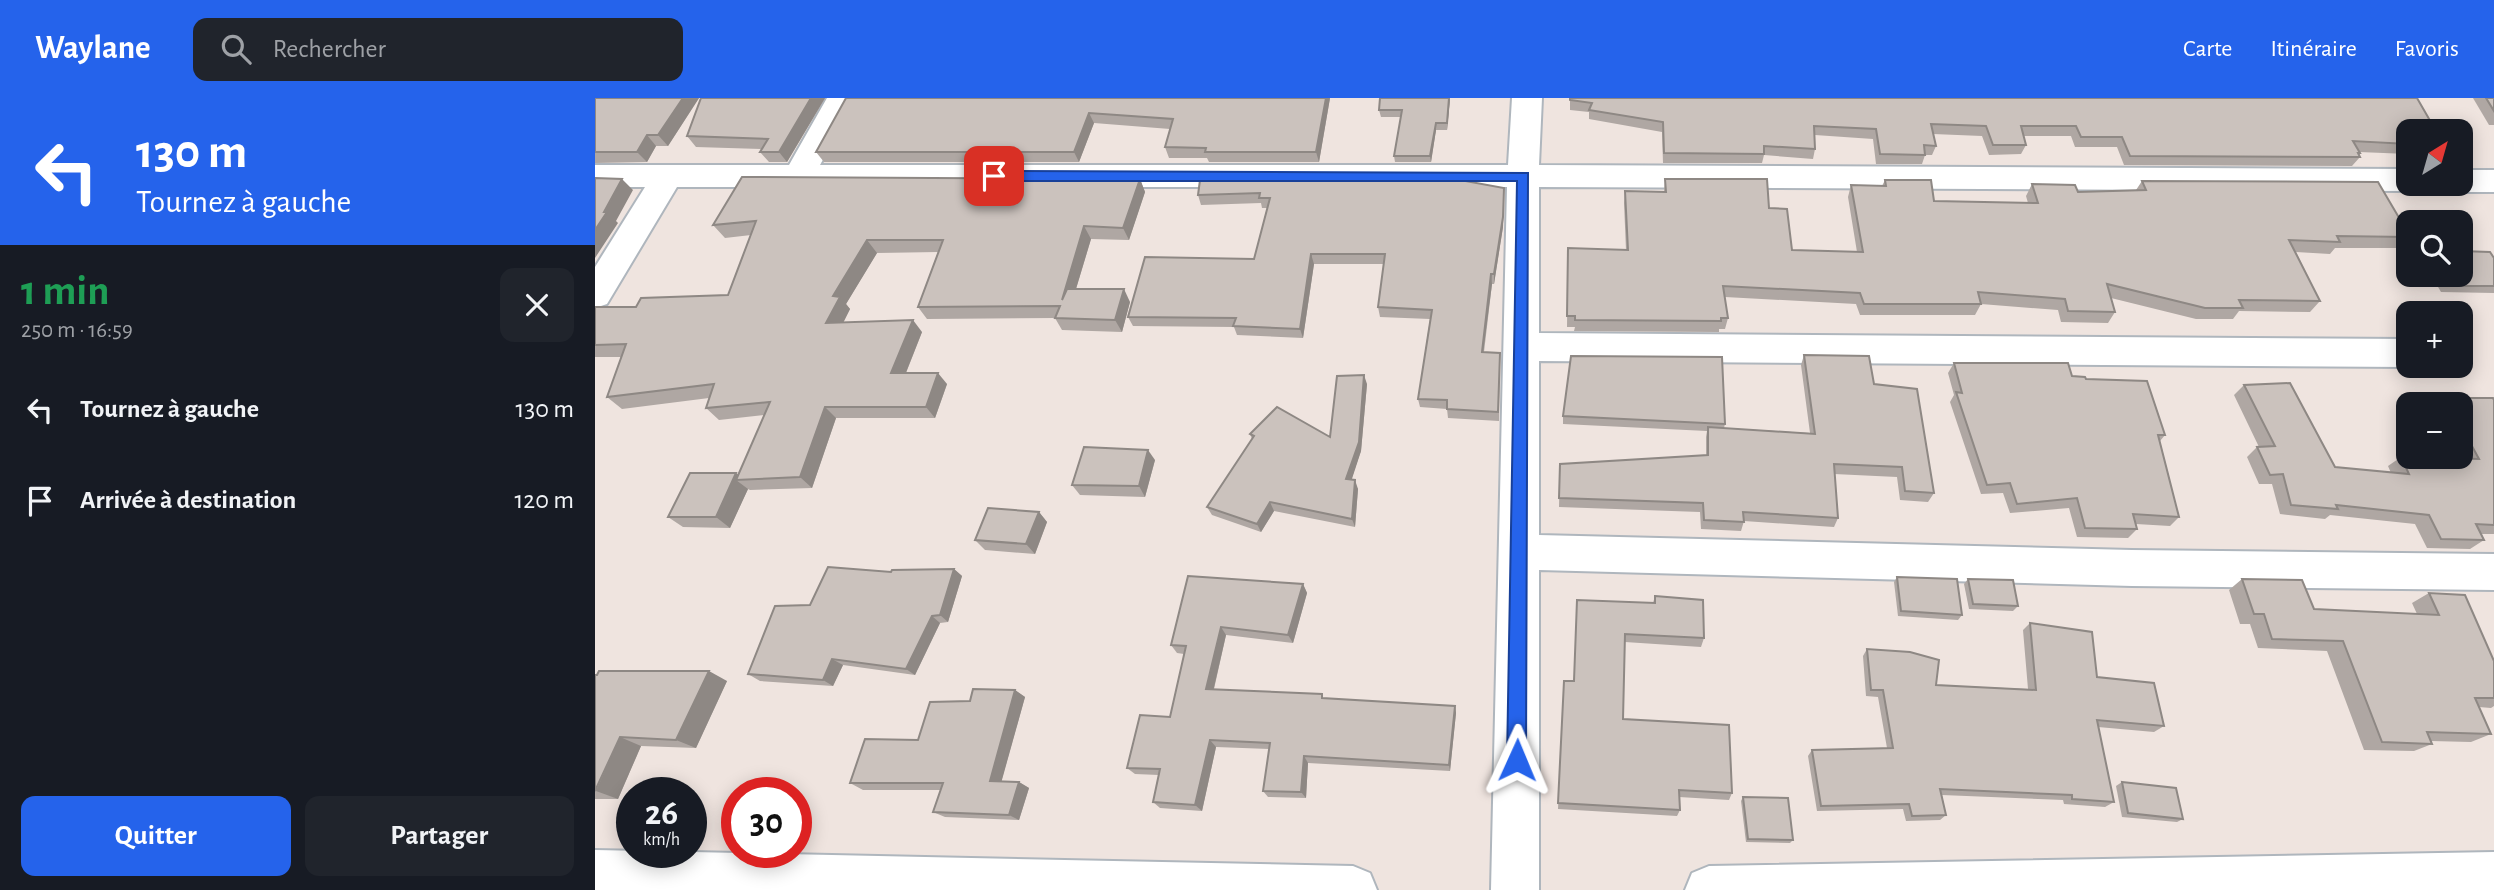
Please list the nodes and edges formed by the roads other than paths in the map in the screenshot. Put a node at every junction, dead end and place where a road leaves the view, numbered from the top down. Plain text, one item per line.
1 (842, 98) edge
2 (1527, 98) edge
3 (595, 176) edge
4 (668, 176) junction
5 (799, 176) junction
6 (1523, 176) junction
7 (2396, 180) edge
8 (2473, 181) edge
9 (2494, 181) edge
10 (595, 295) edge
11 (1522, 347) junction
12 (2396, 353) edge
13 (1519, 552) junction
14 (2494, 572) edge
15 (595, 873) edge
16 (2494, 874) edge
17 (2426, 883) edge
18 (1353, 890) edge
19 (1515, 890) edge
20 (1709, 890) edge

1 - 5 street
2 - 6 street
3 - 4 street
4 - 5 street
4 - 10 street
5 - 6 street
6 - 7 street
6 - 11 street
8 - 9 street
11 - 12 street
11 - 13 street
13 - 14 street
13 - 19 street
15 - 18 street
16 - 17 street
17 - 20 street

